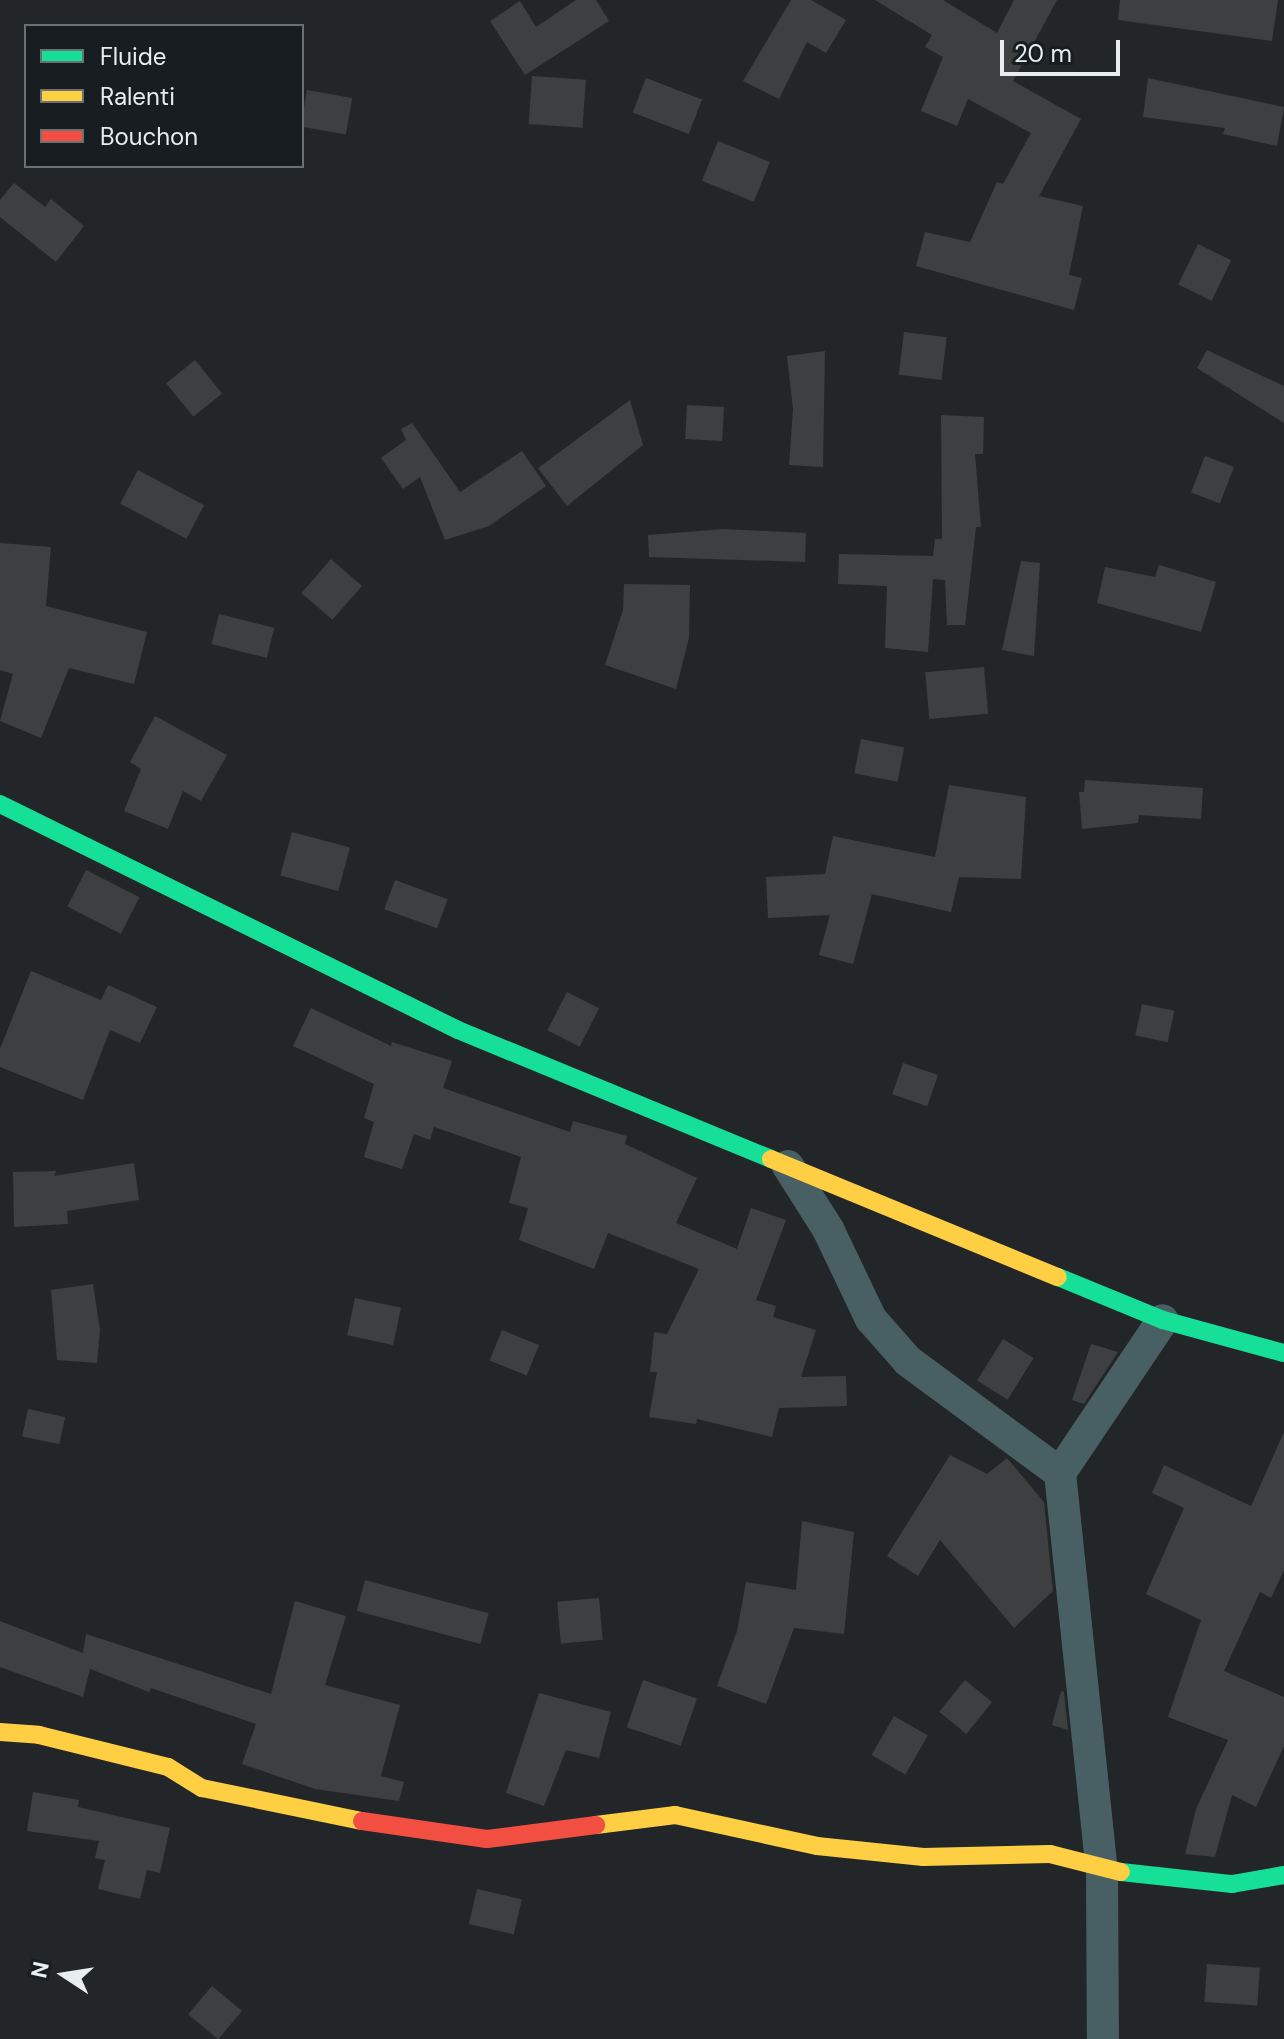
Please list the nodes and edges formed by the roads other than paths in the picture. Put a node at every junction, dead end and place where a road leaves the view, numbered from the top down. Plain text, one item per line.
1 (0, 804) edge
2 (788, 1166) junction
3 (1163, 1320) junction
4 (1284, 1353) edge
5 (1060, 1473) junction
6 (0, 1732) edge
7 (1102, 1870) junction
8 (1284, 1875) edge
9 (1103, 2039) edge

1 - 2 street
2 - 3 street
2 - 5 street
3 - 4 street
3 - 5 street
5 - 7 street
6 - 7 street
7 - 8 street
7 - 9 street

